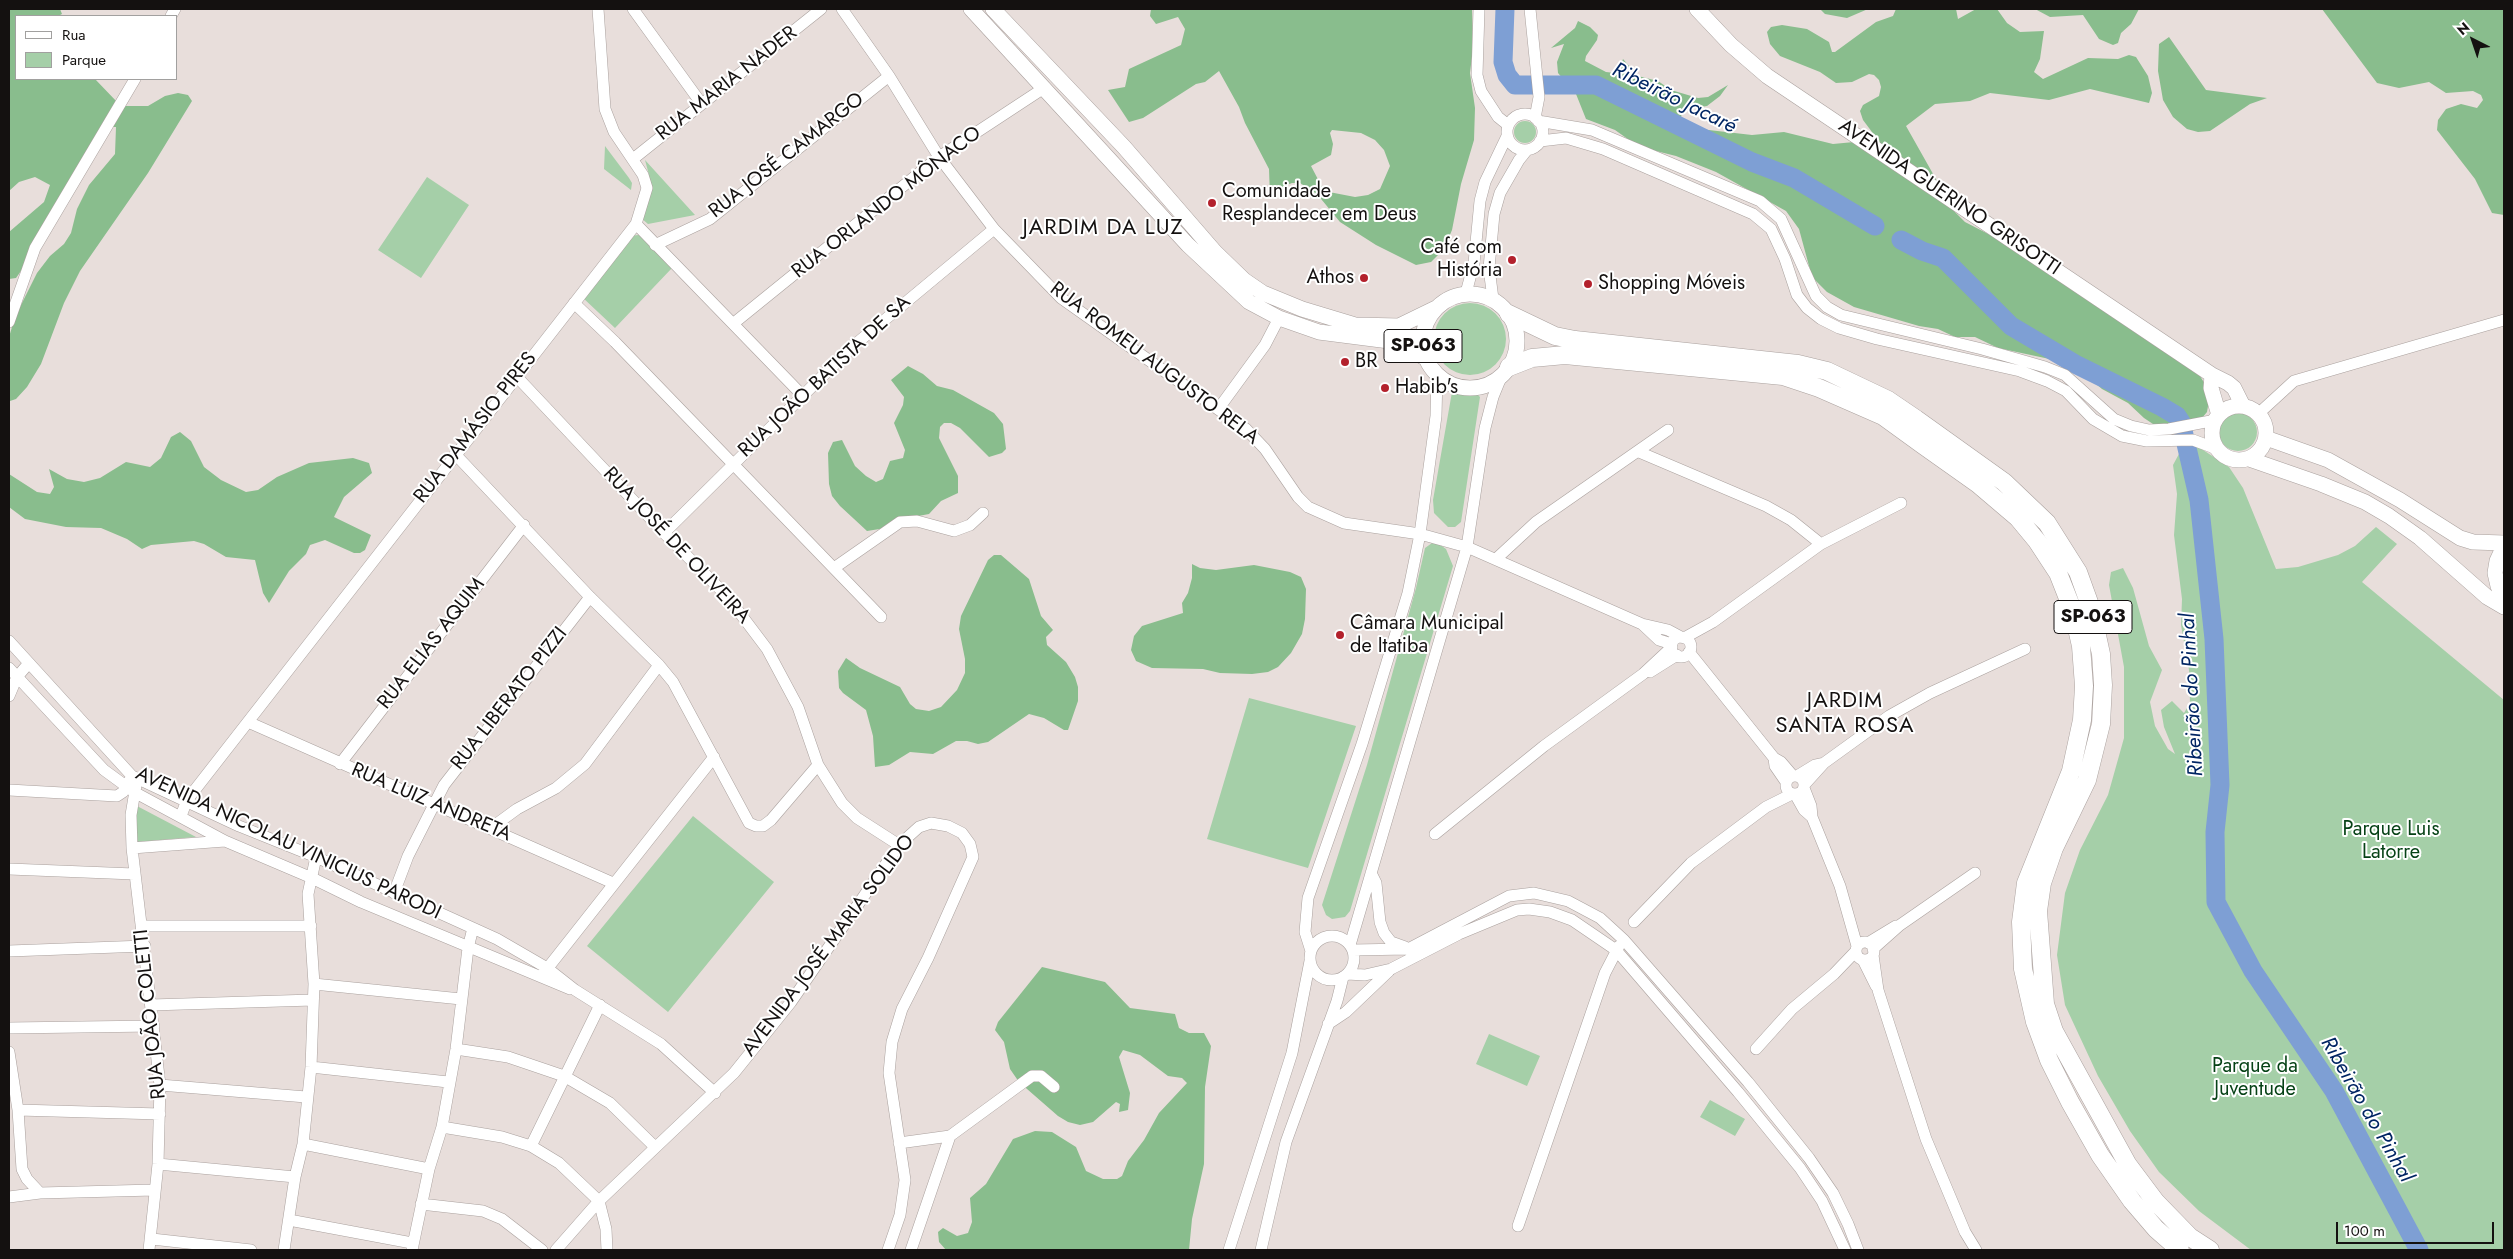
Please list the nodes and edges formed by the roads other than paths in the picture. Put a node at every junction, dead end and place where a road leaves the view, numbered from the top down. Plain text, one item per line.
1 (598, 9) edge
2 (633, 9) edge
3 (821, 9) edge
4 (842, 9) edge
5 (971, 9) edge
6 (993, 9) edge
7 (1479, 9) edge
8 (1530, 9) edge
9 (1697, 9) edge
10 (888, 76) junction
11 (134, 80) edge
12 (1044, 88) junction
13 (701, 103) junction
14 (1537, 119) junction
15 (1508, 130) junction
16 (1540, 141) junction
17 (1527, 150) junction
18 (939, 157) junction
19 (632, 159) junction
20 (636, 224) junction
21 (994, 229) junction
22 (656, 244) junction
23 (1466, 293) junction
24 (1493, 299) junction
25 (574, 303) junction
26 (1436, 308) junction
27 (1509, 314) junction
28 (1279, 318) junction
29 (2504, 320) edge
30 (9, 322) edge
31 (734, 323) junction
32 (1426, 358) junction
33 (1505, 371) junction
34 (1437, 374) junction
35 (2212, 375) junction
36 (518, 378) junction
37 (803, 396) junction
38 (2243, 406) junction
39 (1219, 408) junction
40 (2258, 414) junction
41 (2218, 418) junction
42 (1668, 430) dead end
43 (2266, 438) junction
44 (2217, 449) junction
45 (1639, 452) junction
46 (456, 454) junction
47 (2249, 458) junction
48 (733, 463) junction
49 (1901, 503) dead end
50 (983, 512) dead end
51 (524, 525) junction
52 (664, 533) junction
53 (1420, 534) junction
54 (1821, 544) junction
55 (2504, 544) edge
56 (1467, 547) junction
57 (1496, 559) junction
58 (834, 568) junction
59 (590, 597) junction
60 (2504, 599) edge
61 (2504, 607) edge
62 (880, 617) dead end
63 (9, 641) edge
64 (1681, 645) junction
65 (2025, 649) dead end
66 (29, 663) junction
67 (659, 665) junction
68 (9, 668) edge
69 (14, 680) edge
70 (9, 696) edge
71 (248, 722) junction
72 (714, 757) junction
73 (340, 764) junction
74 (818, 765) junction
75 (136, 777) junction
76 (1795, 785) junction
77 (9, 790) edge
78 (130, 790) junction
79 (187, 800) junction
80 (434, 804) junction
81 (181, 816) junction
82 (491, 828) junction
83 (1435, 834) dead end
84 (225, 840) junction
85 (899, 845) junction
86 (132, 848) junction
87 (316, 857) junction
88 (9, 869) edge
89 (1371, 873) junction
90 (1975, 873) dead end
91 (134, 874) junction
92 (312, 878) junction
93 (613, 883) junction
94 (394, 893) junction
95 (1634, 922) dead end
96 (143, 926) junction
97 (311, 926) junction
98 (472, 928) junction
99 (1624, 940) junction
100 (145, 946) junction
101 (1352, 947) junction
102 (468, 948) junction
103 (1408, 949) junction
104 (1616, 950) junction
105 (1864, 951) junction
106 (9, 952) edge
107 (1310, 956) junction
108 (1391, 969) junction
109 (544, 973) junction
110 (1345, 976) junction
111 (314, 984) junction
112 (461, 999) junction
113 (313, 1000) junction
114 (151, 1005) junction
115 (600, 1005) junction
116 (1328, 1024) junction
117 (154, 1026) junction
118 (9, 1028) edge
119 (456, 1049) junction
120 (1756, 1049) dead end
121 (9, 1052) edge
122 (311, 1067) junction
123 (564, 1076) junction
124 (448, 1082) junction
125 (1748, 1082) junction
126 (160, 1085) junction
127 (1054, 1087) dead end
128 (1738, 1092) junction
129 (715, 1094) junction
130 (306, 1096) junction
131 (18, 1110) junction
132 (160, 1114) junction
133 (442, 1127) junction
134 (950, 1136) junction
135 (899, 1142) junction
136 (303, 1144) junction
137 (531, 1146) junction
138 (655, 1147) junction
139 (158, 1164) junction
140 (429, 1169) junction
141 (295, 1177) junction
142 (154, 1190) junction
143 (40, 1193) junction
144 (9, 1197) edge
145 (599, 1201) junction
146 (420, 1204) junction
147 (289, 1220) junction
148 (1518, 1226) dead end
149 (150, 1245) edge
150 (412, 1247) edge
151 (1231, 1248) edge
152 (251, 1250) edge
153 (284, 1250) edge
154 (542, 1250) edge
155 (556, 1250) edge
156 (607, 1250) edge
157 (888, 1250) edge
158 (911, 1250) edge
159 (1261, 1250) edge
160 (1845, 1250) edge
161 (1858, 1250) edge
162 (1976, 1250) edge
163 (2180, 1250) edge
164 (2210, 1250) edge

1 - 19 street, RUA DAMÁSIO PIRES
2 - 13 street
3 - 13 street, RUA MARIA NADER
4 - 10 street, RUA ROMEU AUGUSTO RELA
5 - 12 main road, SP-063
6 - 26 main road, SP-063
7 - 15 street
8 - 14 street
9 - 35 main road, AVENIDA GUERINO GRISOTTI
10 - 18 street, RUA ROMEU AUGUSTO RELA
10 - 22 street, RUA JOSÉ CAMARGO
11 - 30 street
12 - 18 street, RUA ORLANDO MÔNACO
12 - 28 main road, SP-063
13 - 19 street, RUA MARIA NADER
14 - 15 street
14 - 16 street
14 - 41 street
15 - 17 street
15 - 23 street
16 - 17 street
16 - 44 street
17 - 24 street
18 - 21 street, RUA ROMEU AUGUSTO RELA
18 - 31 street, RUA ORLANDO MÔNACO
19 - 20 street, RUA DAMÁSIO PIRES
20 - 22 street
20 - 25 street, RUA DAMÁSIO PIRES
21 - 37 street, RUA JOÃO BATISTA DE SA
21 - 39 street, RUA ROMEU AUGUSTO RELA
22 - 31 street
23 - 24 main road, SP-063
23 - 26 main road, SP-063
24 - 27 main road, SP-063
25 - 36 street, RUA DAMÁSIO PIRES
25 - 48 street
26 - 32 main road, SP-063
27 - 33 main road, SP-063
27 - 164 highway, SP-063
28 - 32 main road, SP-063
28 - 39 street
29 - 40 street
31 - 37 street
32 - 34 main road, SP-063
33 - 34 main road, SP-063
33 - 56 street
33 - 163 highway, SP-063
34 - 53 street
35 - 38 main road, AVENIDA GUERINO GRISOTTI
35 - 41 main road
36 - 46 street, RUA DAMÁSIO PIRES
36 - 52 street, RUA JOSÉ DE OLIVEIRA
37 - 48 street, RUA JOÃO BATISTA DE SA
38 - 40 main road
38 - 41 main road
39 - 53 street, RUA ROMEU AUGUSTO RELA
40 - 43 main road
41 - 44 main road
42 - 45 street
43 - 47 main road
43 - 55 main road
44 - 47 main road
45 - 54 street
45 - 57 street
46 - 51 street
46 - 71 street, RUA DAMÁSIO PIRES
47 - 61 main road
48 - 52 street, RUA JOÃO BATISTA DE SA
48 - 58 street
49 - 54 street
50 - 58 street
51 - 59 street
51 - 73 street, RUA ELIAS AQUIM
52 - 74 street, RUA JOSÉ DE OLIVEIRA
53 - 56 street, RUA ROMEU AUGUSTO RELA
53 - 107 street
54 - 64 street
55 - 60 main road
56 - 57 street, RUA ROMEU AUGUSTO RELA
56 - 89 street
57 - 64 street, RUA ROMEU AUGUSTO RELA
58 - 62 street
59 - 67 street
59 - 80 street, RUA LIBERATO PIZZI
63 - 66 street, AVENIDA NICOLAU VINICIUS PARODI
64 - 76 street
64 - 83 street
65 - 76 street
66 - 69 street
66 - 75 street, AVENIDA NICOLAU VINICIUS PARODI
67 - 72 street
67 - 82 street
68 - 69 street, AVENIDA NICOLAU VINICIUS PARODI
69 - 70 street
69 - 78 street, AVENIDA NICOLAU VINICIUS PARODI
71 - 73 street, RUA LUIZ ANDRETA
71 - 79 street, RUA DAMÁSIO PIRES
72 - 74 street
72 - 93 street
73 - 80 street, RUA LUIZ ANDRETA
74 - 85 street, RUA JOSÉ DE OLIVEIRA
75 - 78 street, RUA JOÃO COLETTI
75 - 79 street, AVENIDA NICOLAU VINICIUS PARODI
76 - 95 street
76 - 105 street
77 - 78 street
78 - 81 street, AVENIDA NICOLAU VINICIUS PARODI
78 - 86 street, RUA JOÃO COLETTI
79 - 81 street, RUA DAMÁSIO PIRES
79 - 87 street, AVENIDA NICOLAU VINICIUS PARODI
80 - 82 street, RUA LUIZ ANDRETA
80 - 94 street, RUA LIBERATO PIZZI
81 - 84 street, AVENIDA NICOLAU VINICIUS PARODI
82 - 93 street, RUA LUIZ ANDRETA
84 - 86 street
84 - 92 street, AVENIDA NICOLAU VINICIUS PARODI
85 - 129 street, AVENIDA JOSÉ MARIA SOLIDO
85 - 135 street, AVENIDA JOSÉ MARIA SOLIDO
86 - 91 street, RUA JOÃO COLETTI
87 - 92 street
87 - 94 street, AVENIDA NICOLAU VINICIUS PARODI
88 - 91 street
89 - 101 street
89 - 103 street
90 - 105 street
91 - 96 street, RUA JOÃO COLETTI
92 - 97 street
92 - 102 street, AVENIDA NICOLAU VINICIUS PARODI
93 - 109 street
94 - 98 street, AVENIDA NICOLAU VINICIUS PARODI
96 - 97 street
96 - 100 street, RUA JOÃO COLETTI
97 - 111 street
98 - 102 street
98 - 109 street, AVENIDA NICOLAU VINICIUS PARODI
99 - 103 street
99 - 104 street
99 - 125 street
100 - 106 street
100 - 114 street, RUA JOÃO COLETTI
101 - 103 street
101 - 107 street
101 - 110 street
102 - 109 street, AVENIDA NICOLAU VINICIUS PARODI
102 - 112 street
104 - 108 street
104 - 128 street
104 - 148 street
105 - 120 street
105 - 162 street
107 - 110 street
107 - 151 street
108 - 110 street
108 - 116 street
109 - 115 street, AVENIDA NICOLAU VINICIUS PARODI
110 - 116 street
111 - 112 street
111 - 113 street
112 - 119 street
113 - 114 street
113 - 122 street
114 - 117 street, RUA JOÃO COLETTI
115 - 123 street
115 - 129 street, AVENIDA NICOLAU VINICIUS PARODI
116 - 159 street
117 - 118 street
117 - 126 street, RUA JOÃO COLETTI
119 - 123 street
119 - 124 street
121 - 131 street
122 - 124 street
122 - 130 street
123 - 137 street
123 - 138 street
124 - 133 street
125 - 128 street
125 - 161 street
126 - 130 street
126 - 132 street, RUA JOÃO COLETTI
127 - 134 street
128 - 160 street
129 - 138 street, AVENIDA JOSÉ MARIA SOLIDO
130 - 136 street
131 - 132 street
131 - 143 street
132 - 139 street, RUA JOÃO COLETTI
133 - 137 street
133 - 140 street
134 - 135 street
134 - 158 street
135 - 157 street, AVENIDA JOSÉ MARIA SOLIDO
136 - 140 street
136 - 141 street
137 - 145 street
138 - 145 street, AVENIDA JOSÉ MARIA SOLIDO
139 - 141 street
139 - 142 street, RUA JOÃO COLETTI
140 - 146 street
141 - 147 street
142 - 143 street
142 - 149 street, RUA JOÃO COLETTI
143 - 144 street
145 - 155 street, AVENIDA JOSÉ MARIA SOLIDO
145 - 156 street
146 - 150 street
146 - 154 street
147 - 150 street
147 - 153 street
149 - 152 street

